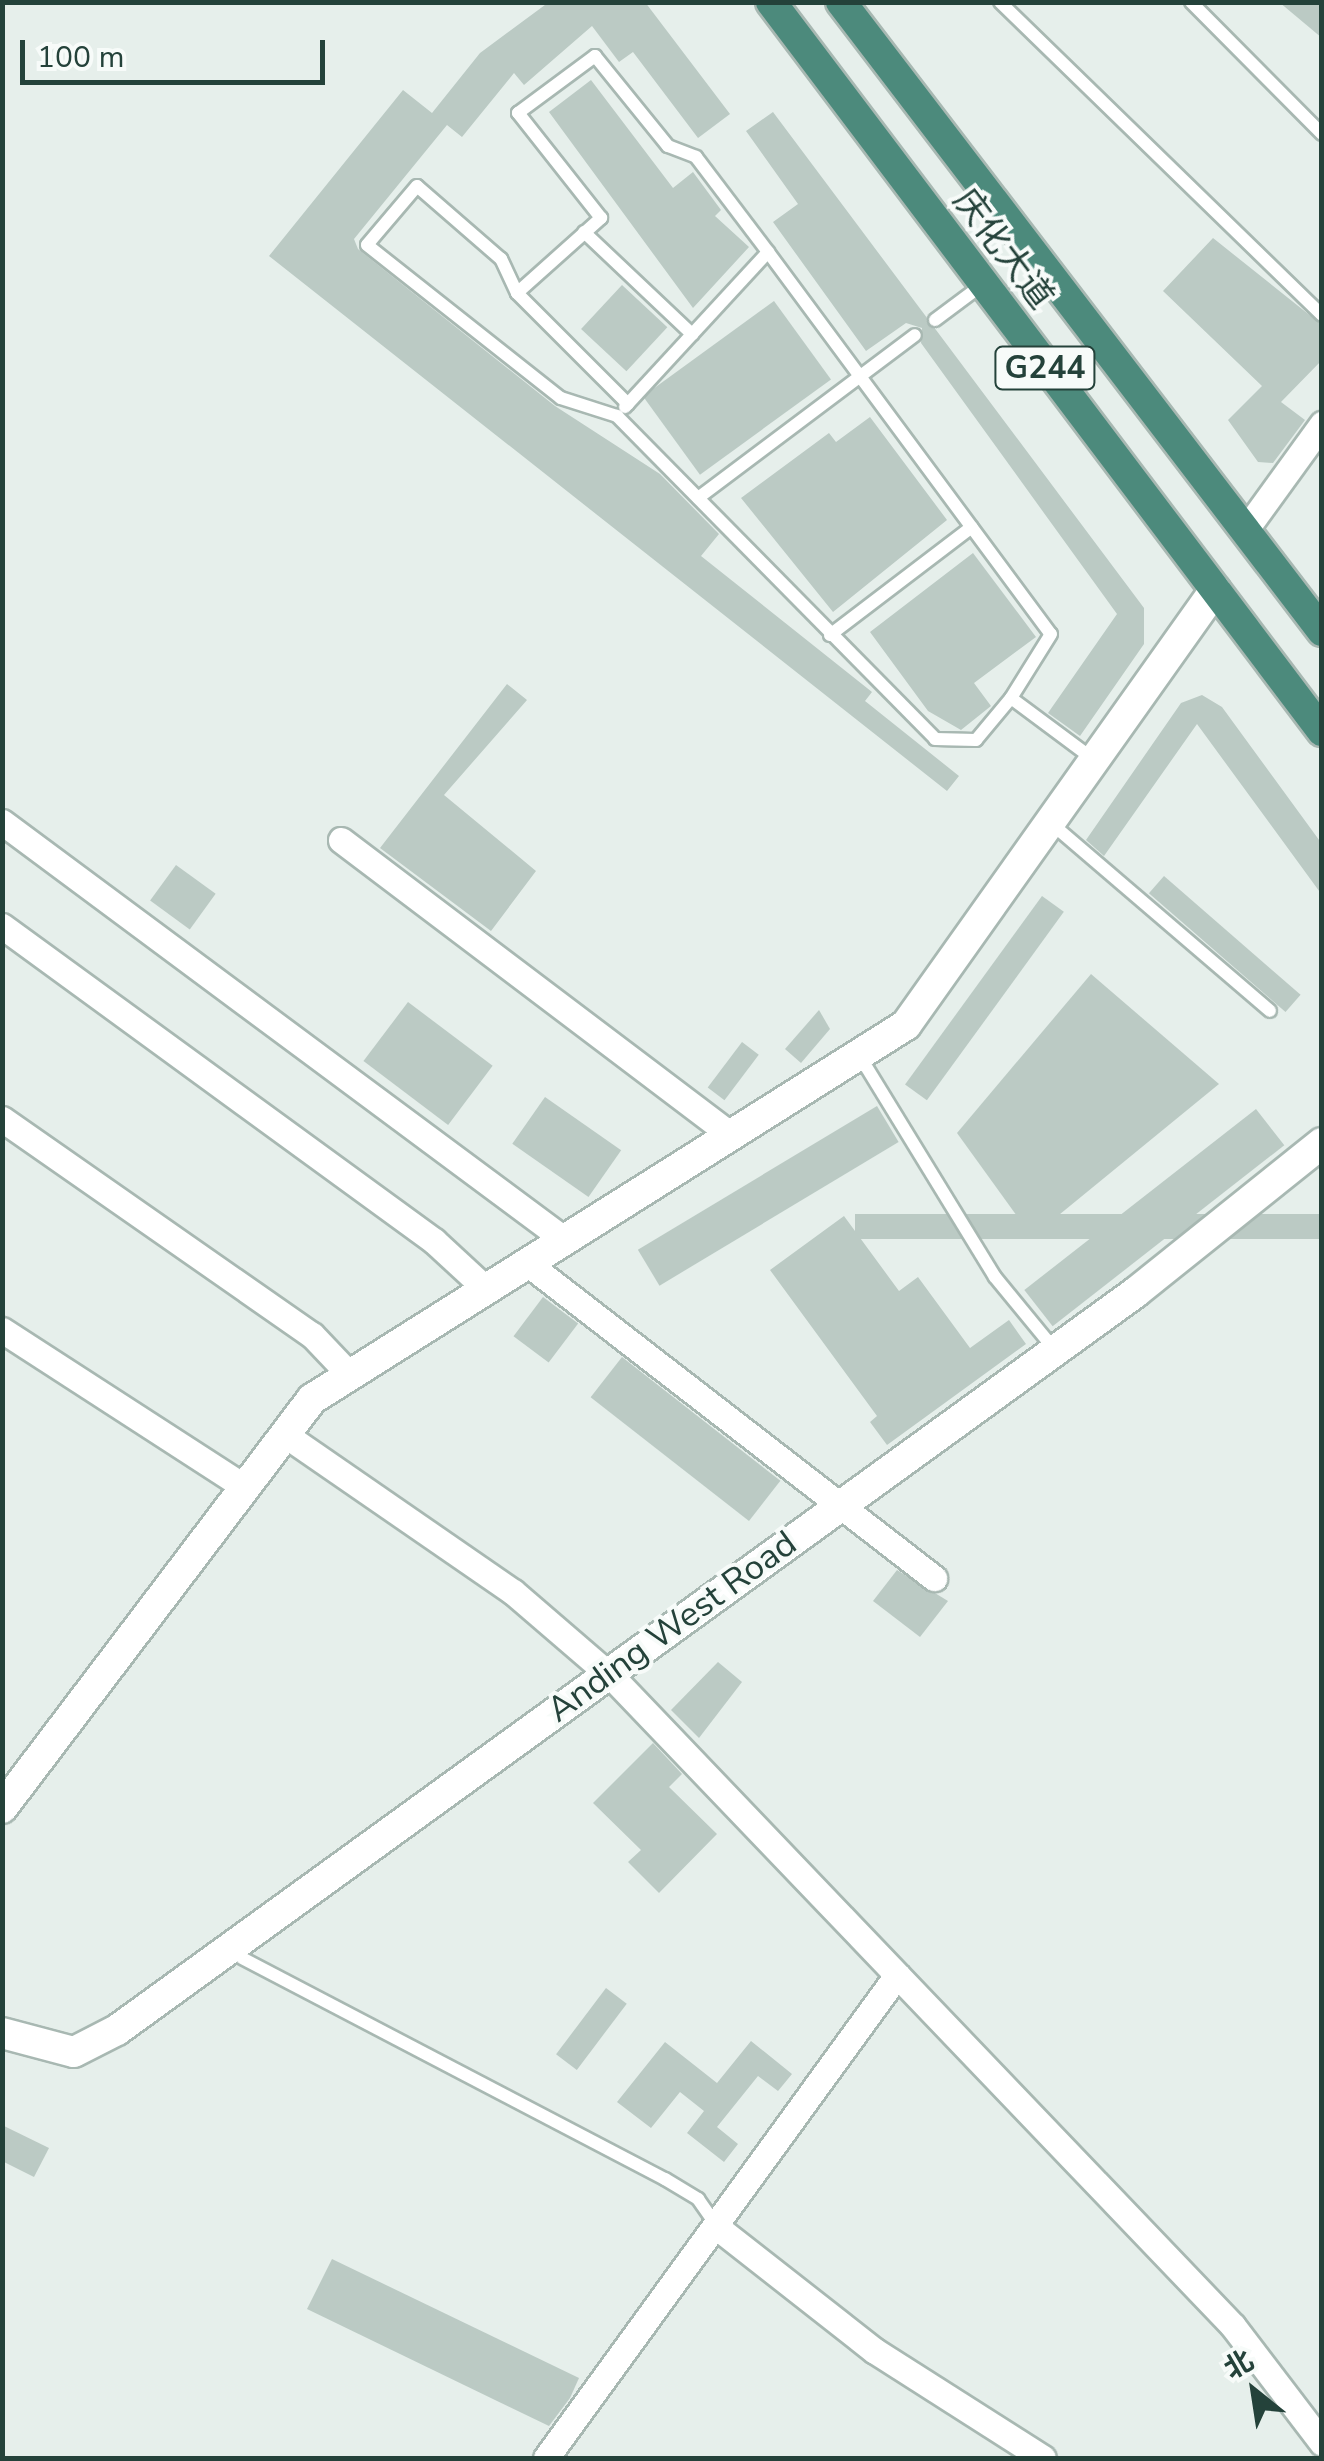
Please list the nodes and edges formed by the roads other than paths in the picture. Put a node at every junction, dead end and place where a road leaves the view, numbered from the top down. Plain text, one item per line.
1 (771, 2) edge
2 (841, 2) edge
3 (1000, 2) edge
4 (1191, 2) edge
5 (1322, 134) edge
6 (584, 232) junction
7 (768, 252) junction
8 (982, 285) junction
9 (517, 293) junction
10 (1322, 314) edge
11 (936, 320) dead end
12 (692, 334) junction
13 (915, 335) dead end
14 (860, 377) junction
15 (628, 404) junction
16 (616, 416) junction
17 (1322, 424) edge
18 (698, 498) junction
19 (972, 527) junction
20 (1246, 529) junction
21 (1214, 590) junction
22 (1322, 631) edge
23 (830, 635) junction
24 (1011, 698) junction
25 (1322, 731) edge
26 (1094, 760) junction
27 (2, 822) edge
28 (1050, 822) junction
29 (341, 840) dead end
30 (2, 926) edge
31 (1270, 1011) dead end
32 (859, 1055) junction
33 (2, 1119) edge
34 (731, 1135) junction
35 (1322, 1143) edge
36 (1322, 1162) edge
37 (565, 1240) junction
38 (528, 1263) junction
39 (486, 1289) junction
40 (2, 1330) edge
41 (1055, 1350) junction
42 (350, 1375) junction
43 (284, 1434) junction
44 (242, 1486) junction
45 (847, 1508) junction
46 (934, 1578) dead end
47 (614, 1679) junction
48 (2, 1808) edge
49 (242, 1958) junction
50 (898, 1975) junction
51 (2, 2033) edge
52 (2, 2049) edge
53 (718, 2228) junction
54 (1322, 2443) edge
55 (546, 2458) edge
56 (1043, 2458) edge

1 - 8 highway, 庆化大道 / G244
2 - 20 highway, 庆化大道 / G244
3 - 10 lane
4 - 5 lane
6 - 7 lane
6 - 9 lane
6 - 12 lane
7 - 12 lane
7 - 14 lane
8 - 11 lane
8 - 21 highway, 庆化大道 / G244
9 - 15 lane
9 - 16 lane
12 - 15 lane
13 - 14 lane
14 - 18 lane
14 - 19 lane
15 - 16 lane
16 - 18 lane
17 - 20 street
18 - 23 lane
19 - 23 lane
19 - 24 lane
20 - 22 highway, 庆化大道 / G244
21 - 25 highway, 庆化大道 / G244
21 - 26 street
23 - 24 lane
24 - 26 lane
26 - 28 street
27 - 37 street
28 - 31 lane
28 - 32 street
29 - 34 street
30 - 39 street
32 - 34 street
32 - 41 lane
33 - 42 street
34 - 37 street
35 - 41 street, Anding West Road
36 - 45 street, Anding West Road
37 - 38 street
38 - 39 street
38 - 45 street
39 - 42 street
40 - 44 street
41 - 45 street, Anding West Road
42 - 43 street
43 - 44 street
43 - 47 street
44 - 48 street
45 - 46 street
45 - 47 street, Anding West Road
47 - 49 street, Anding West Road
47 - 50 street
47 - 51 street, Anding West Road
49 - 52 street, Anding West Road
49 - 53 lane
50 - 53 street
50 - 54 street
53 - 55 street
53 - 56 street

